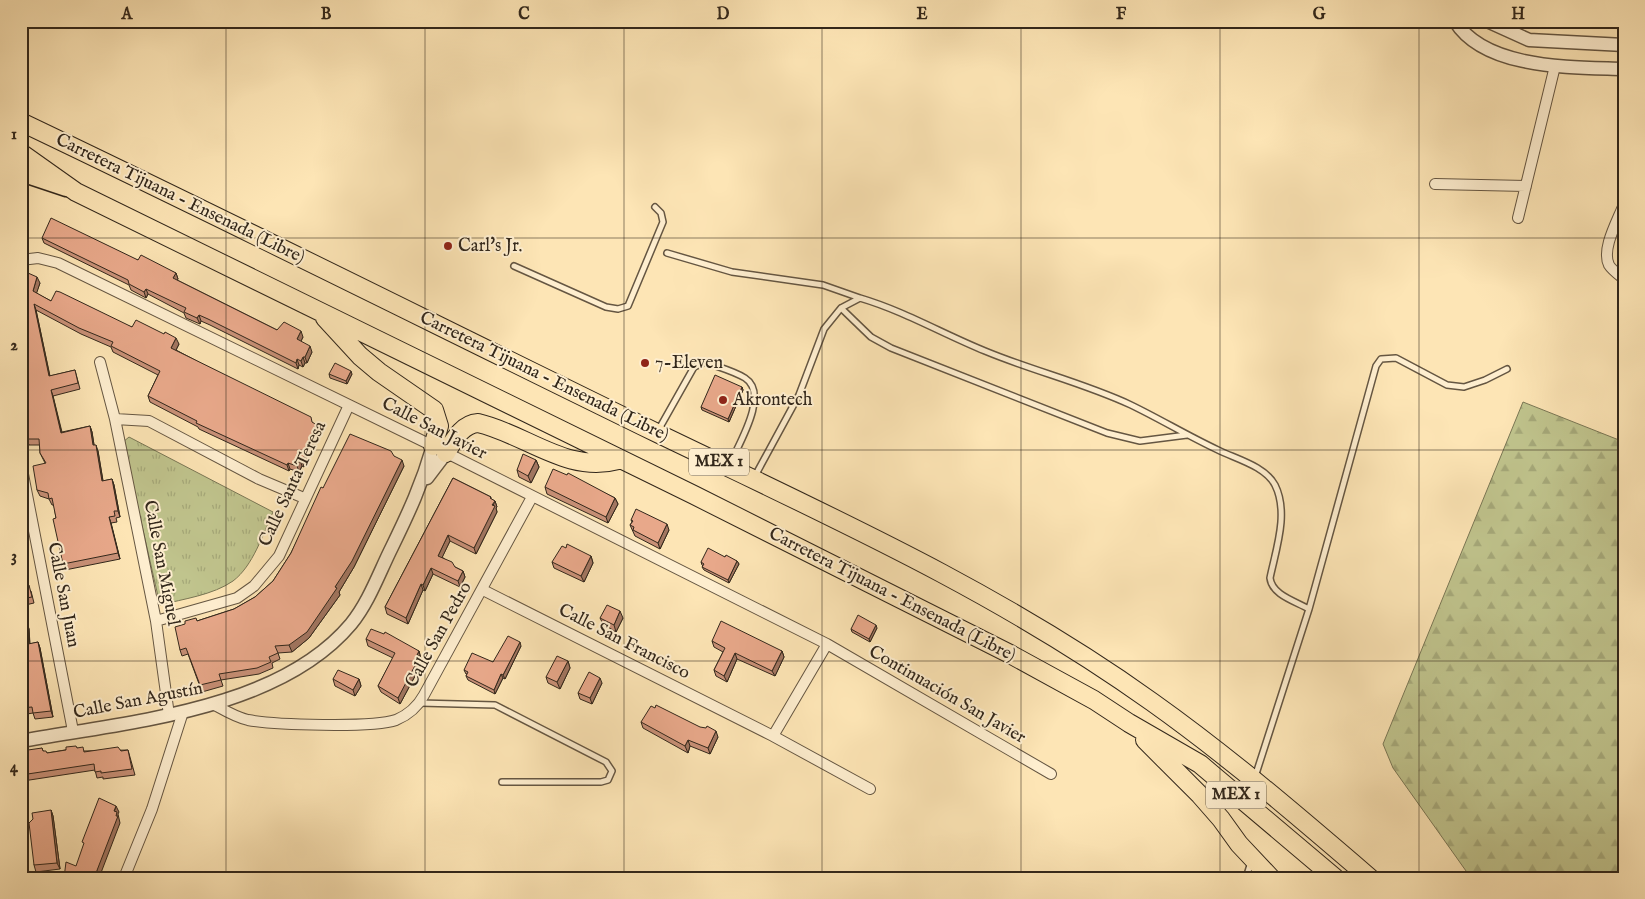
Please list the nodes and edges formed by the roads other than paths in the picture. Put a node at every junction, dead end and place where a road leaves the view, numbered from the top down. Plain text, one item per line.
1 (1455, 21) edge
2 (1488, 21) edge
3 (1624, 45) edge
4 (1555, 66) junction
5 (1624, 69) edge
6 (21, 122) edge
7 (21, 153) edge
8 (21, 173) edge
9 (1435, 184) dead end
10 (1526, 186) junction
11 (76, 192) junction
12 (1624, 204) edge
13 (655, 207) dead end
14 (1518, 218) dead end
15 (667, 253) dead end
16 (21, 260) edge
17 (514, 266) dead end
18 (1624, 279) edge
19 (860, 298) junction
20 (841, 308) junction
21 (318, 311) junction
22 (100, 362) dead end
23 (1507, 369) dead end
24 (349, 405) junction
25 (115, 419) junction
26 (657, 433) junction
27 (1187, 435) junction
28 (440, 449) junction
29 (618, 460) junction
30 (21, 464) edge
31 (728, 467) junction
32 (754, 479) junction
33 (532, 497) junction
34 (304, 498) junction
35 (483, 590) junction
36 (1309, 609) junction
37 (156, 620) junction
38 (827, 644) junction
39 (420, 703) junction
40 (213, 704) junction
41 (183, 712) junction
42 (169, 715) junction
43 (1129, 724) junction
44 (73, 732) junction
45 (773, 736) junction
46 (21, 741) edge
47 (1051, 774) dead end
48 (1254, 780) junction
49 (502, 782) dead end
50 (870, 789) dead end
51 (1252, 859) junction
52 (1324, 872) edge
53 (124, 878) edge
54 (1246, 878) edge
55 (1271, 878) edge
56 (1335, 878) edge
57 (1370, 878) edge

1 - 4 street
2 - 3 street
4 - 5 street
4 - 10 street
6 - 26 highway, Carretera Tijuana - Ensenada (Libre) / MEX 1
7 - 11 highway, Carretera Tijuana - Ensenada (Libre) / MEX 1
8 - 11 main road
9 - 10 street
10 - 14 street
11 - 21 highway, Carretera Tijuana - Ensenada (Libre) / MEX 1
12 - 18 street
13 - 17 lane
15 - 19 lane
16 - 24 street, Calle San Javier
19 - 20 lane
19 - 27 lane
20 - 27 lane
20 - 32 lane
21 - 28 highway
21 - 29 highway, Carretera Tijuana - Ensenada (Libre) / MEX 1
22 - 25 street, Calle San Miguel
23 - 36 lane
24 - 28 street, Calle San Javier
24 - 34 street, Calle Santa Teresa
25 - 34 street
25 - 37 street, Calle San Miguel
26 - 31 highway, Carretera Tijuana - Ensenada (Libre) / MEX 1
26 - 31 lane
27 - 36 lane
28 - 29 highway
28 - 33 street, Calle San Javier
28 - 40 street, Calle San Agustín
29 - 43 highway, Carretera Tijuana - Ensenada (Libre) / MEX 1
30 - 44 street, Calle San Juan
31 - 32 highway, Carretera Tijuana - Ensenada (Libre) / MEX 1
32 - 48 highway, Carretera Tijuana - Ensenada (Libre) / MEX 1
33 - 35 street, Calle San Pedro
33 - 38 street, Calle San Javier
34 - 37 street, Calle Santa Teresa
35 - 39 street, Calle San Pedro
35 - 45 street, Calle San Francisco
36 - 48 lane
37 - 42 street, Calle San Miguel
38 - 45 street
38 - 47 street, Continuación San Javier
39 - 40 street, Calle San Pedro
39 - 49 lane
40 - 41 street, Calle San Agustín
41 - 42 street, Calle San Agustín
41 - 53 street
42 - 44 street, Calle San Agustín
43 - 51 highway
43 - 52 highway, Carretera Tijuana - Ensenada (Libre) / MEX 1
44 - 46 street, Calle San Agustín
45 - 50 street, Calle San Francisco
48 - 57 highway, Carretera Tijuana - Ensenada (Libre) / MEX 1
51 - 54 lane
51 - 55 highway
52 - 56 highway, Carretera Tijuana - Ensenada (Libre) / MEX 1

